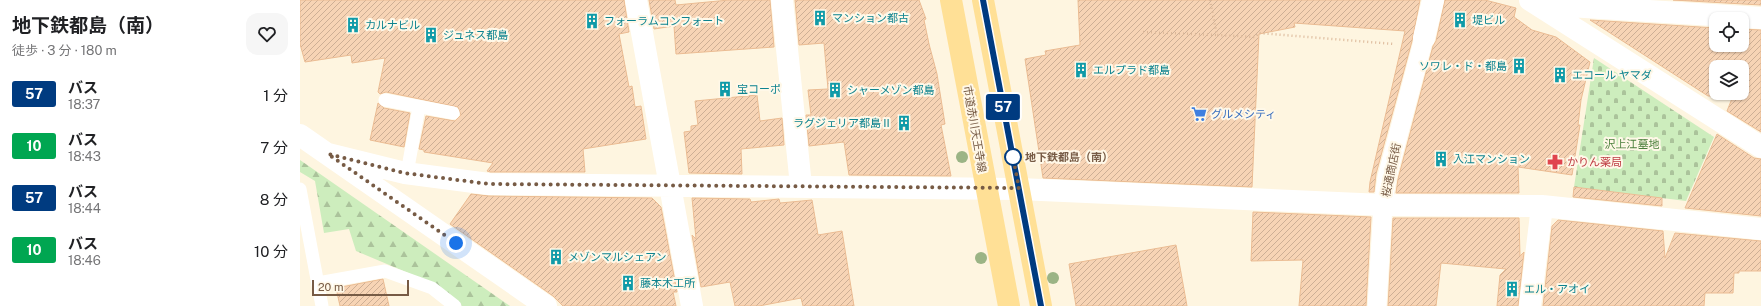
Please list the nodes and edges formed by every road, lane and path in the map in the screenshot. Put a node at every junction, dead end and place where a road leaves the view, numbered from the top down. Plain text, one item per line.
1 (636, 0) edge
2 (782, 0) edge
3 (951, 0) edge
4 (983, 0) edge
5 (1210, 0) edge
6 (1433, 0) edge
7 (1533, 2) edge
8 (1761, 18) edge
9 (1143, 32) dead end
10 (1217, 35) junction
11 (1423, 42) junction
12 (385, 100) dead end
13 (419, 106) junction
14 (453, 113) dead end
15 (300, 135) edge
16 (1761, 147) edge
17 (328, 154) junction
18 (407, 173) junction
19 (670, 186) junction
20 (802, 186) junction
21 (986, 188) junction
22 (1019, 188) junction
23 (300, 189) edge
24 (1383, 205) junction
25 (1542, 206) junction
26 (1761, 229) edge
27 (318, 283) junction
28 (322, 306) edge
29 (455, 306) edge
30 (546, 306) edge
31 (692, 306) edge
32 (1009, 306) edge
33 (1041, 306) edge
34 (1377, 306) edge
35 (1530, 306) edge

1 - 19 street
2 - 20 street
3 - 21 main road, 市道赤川天王寺線
4 - 22 main road
5 - 10 path
6 - 11 street
7 - 8 street
7 - 16 street
9 - 10 path
10 - 11 path
11 - 24 street, 桜通商店街
12 - 13 lane
13 - 14 lane
13 - 18 lane
15 - 17 street
17 - 18 street
17 - 30 street
18 - 19 street
19 - 20 street
19 - 31 street
20 - 21 street
21 - 22 street
21 - 32 main road, 市道赤川天王寺線
22 - 24 street
22 - 33 main road
23 - 27 lane
24 - 25 street
24 - 34 street, 桜通商店街
25 - 26 street
25 - 35 street
27 - 28 lane
27 - 29 lane

